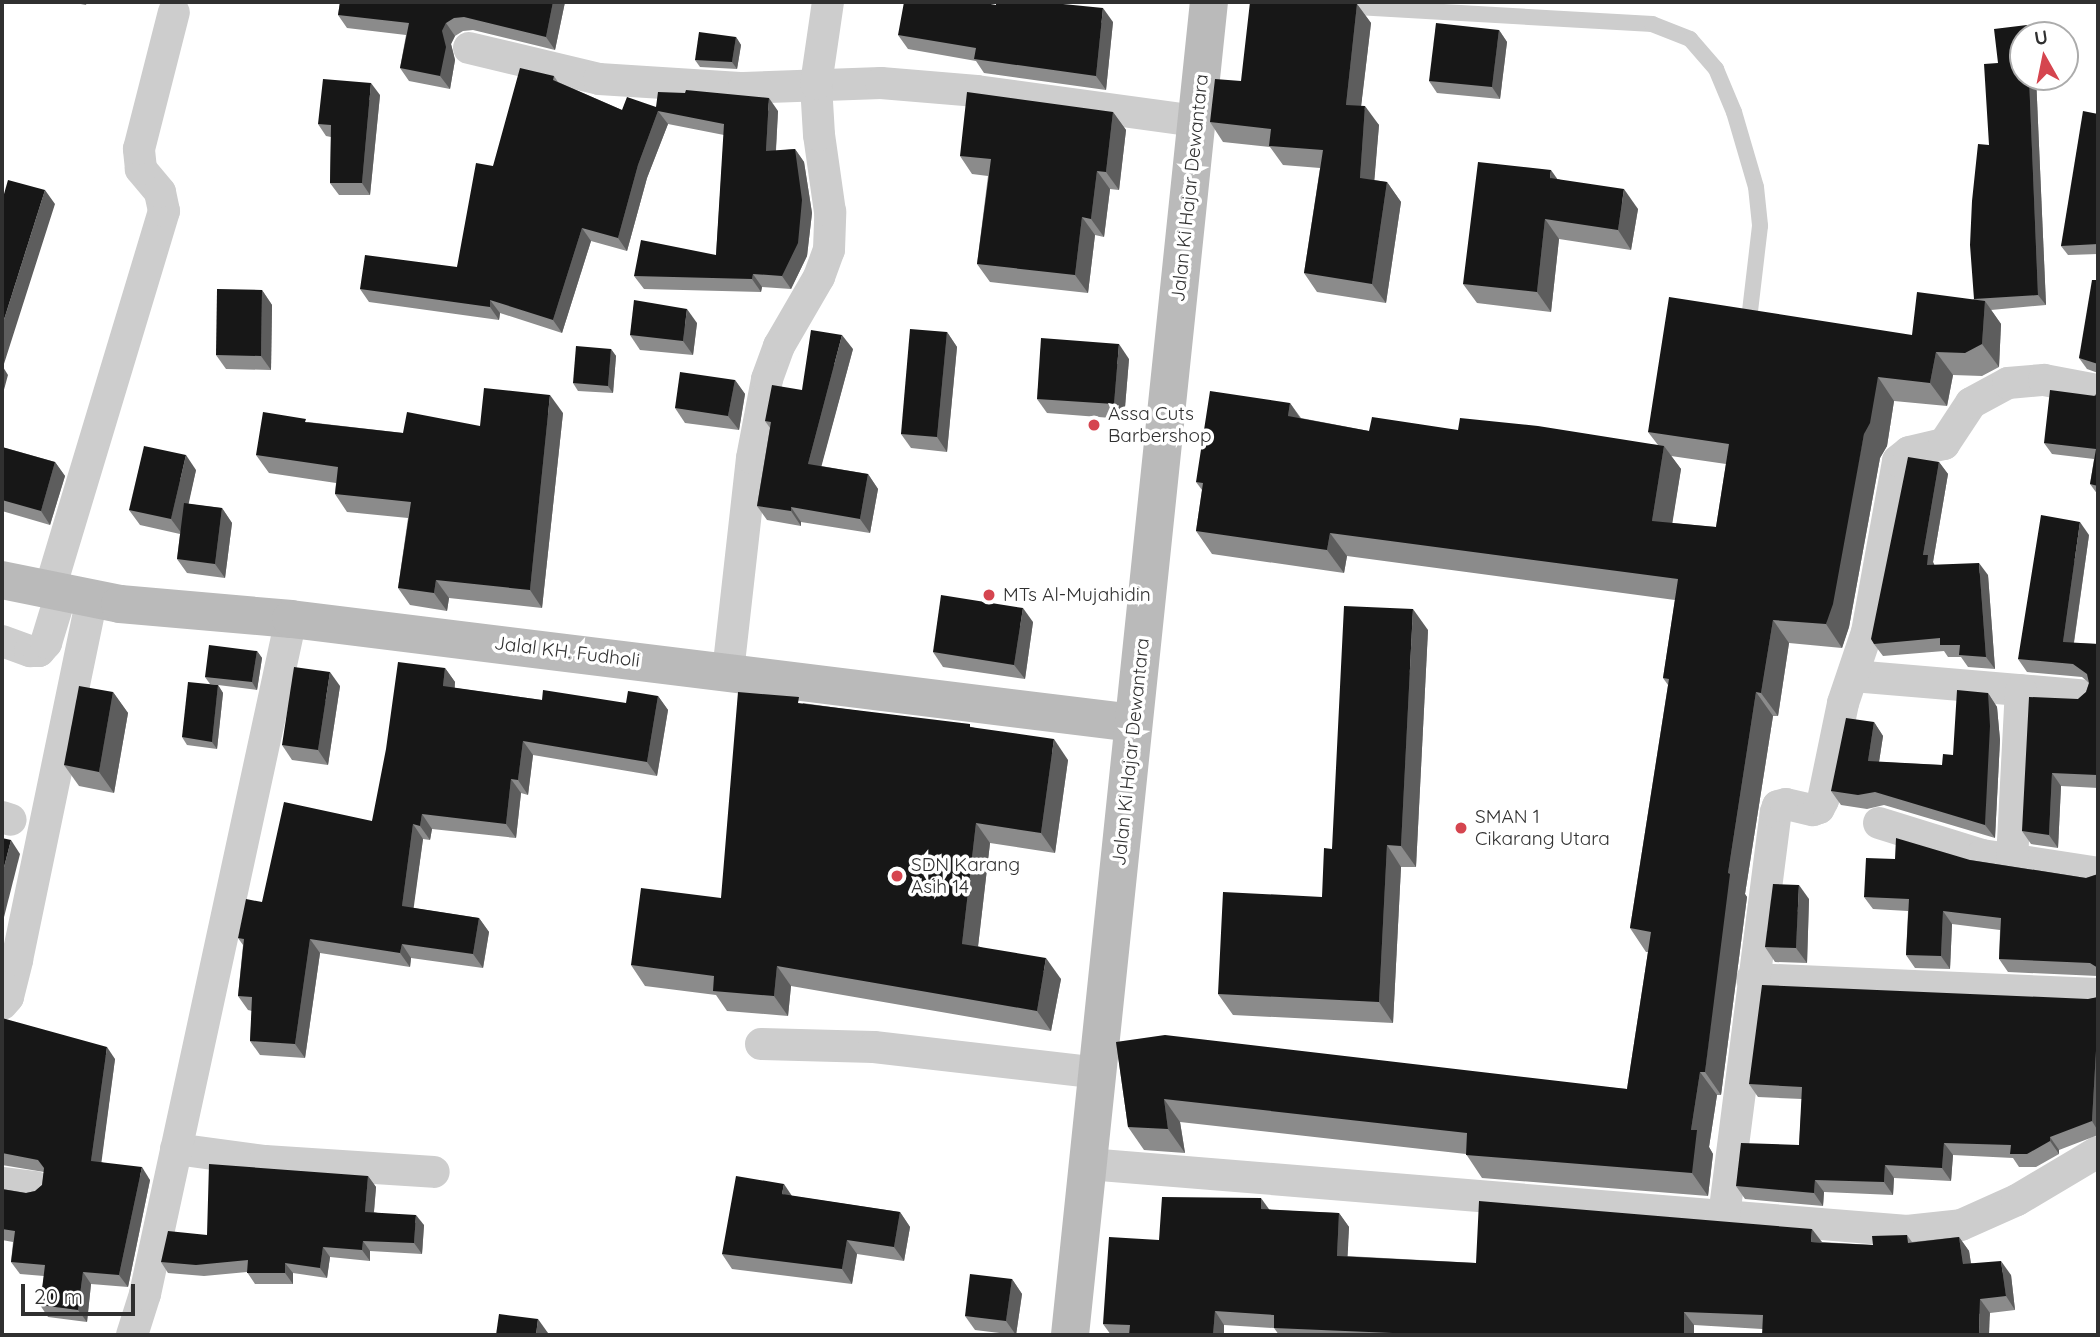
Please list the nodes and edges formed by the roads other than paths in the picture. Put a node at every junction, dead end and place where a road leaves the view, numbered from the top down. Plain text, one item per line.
1 (828, 2) edge
2 (1209, 2) edge
3 (1328, 6) edge
4 (174, 12) dead end
5 (469, 48) dead end
6 (816, 84) junction
7 (1197, 121) junction
8 (1749, 319) edge
9 (2097, 390) edge
10 (2, 580) edge
11 (67, 595) junction
12 (291, 619) junction
13 (2, 641) edge
14 (728, 672) junction
15 (1853, 676) junction
16 (2021, 690) junction
17 (2080, 695) edge
18 (1133, 723) junction
19 (1879, 823) dead end
20 (2012, 860) junction
21 (2098, 873) edge
22 (1752, 979) junction
23 (2098, 994) edge
24 (2, 1004) edge
25 (761, 1045) dead end
26 (1098, 1073) junction
27 (176, 1149) junction
28 (2098, 1152) edge
29 (1088, 1164) junction
30 (433, 1172) dead end
31 (2, 1184) edge
32 (36, 1187) edge
33 (1724, 1216) junction
34 (132, 1335) edge
35 (1070, 1335) edge

1 - 6 street
2 - 7 main road, Jalan Ki Hajar Dewantara
3 - 8 lane
4 - 11 street
5 - 6 street
6 - 7 street
6 - 14 street
7 - 18 main road, Jalan Ki Hajar Dewantara
9 - 15 street
10 - 11 main road, Jalal KH. Fudholi
11 - 12 main road, Jalal KH. Fudholi
11 - 13 street
11 - 24 street
12 - 14 main road, Jalal KH. Fudholi
12 - 27 street
14 - 18 main road, Jalal KH. Fudholi
15 - 16 street
15 - 22 street
16 - 17 street
16 - 20 street
18 - 26 main road, Jalan Ki Hajar Dewantara
19 - 20 street
20 - 21 street
22 - 23 street
22 - 33 street
25 - 26 street
26 - 29 main road, Jalan Ki Hajar Dewantara
27 - 30 street
27 - 34 street
28 - 33 street
29 - 33 street
29 - 35 main road, Jalan Ki Hajar Dewantara
31 - 32 street

